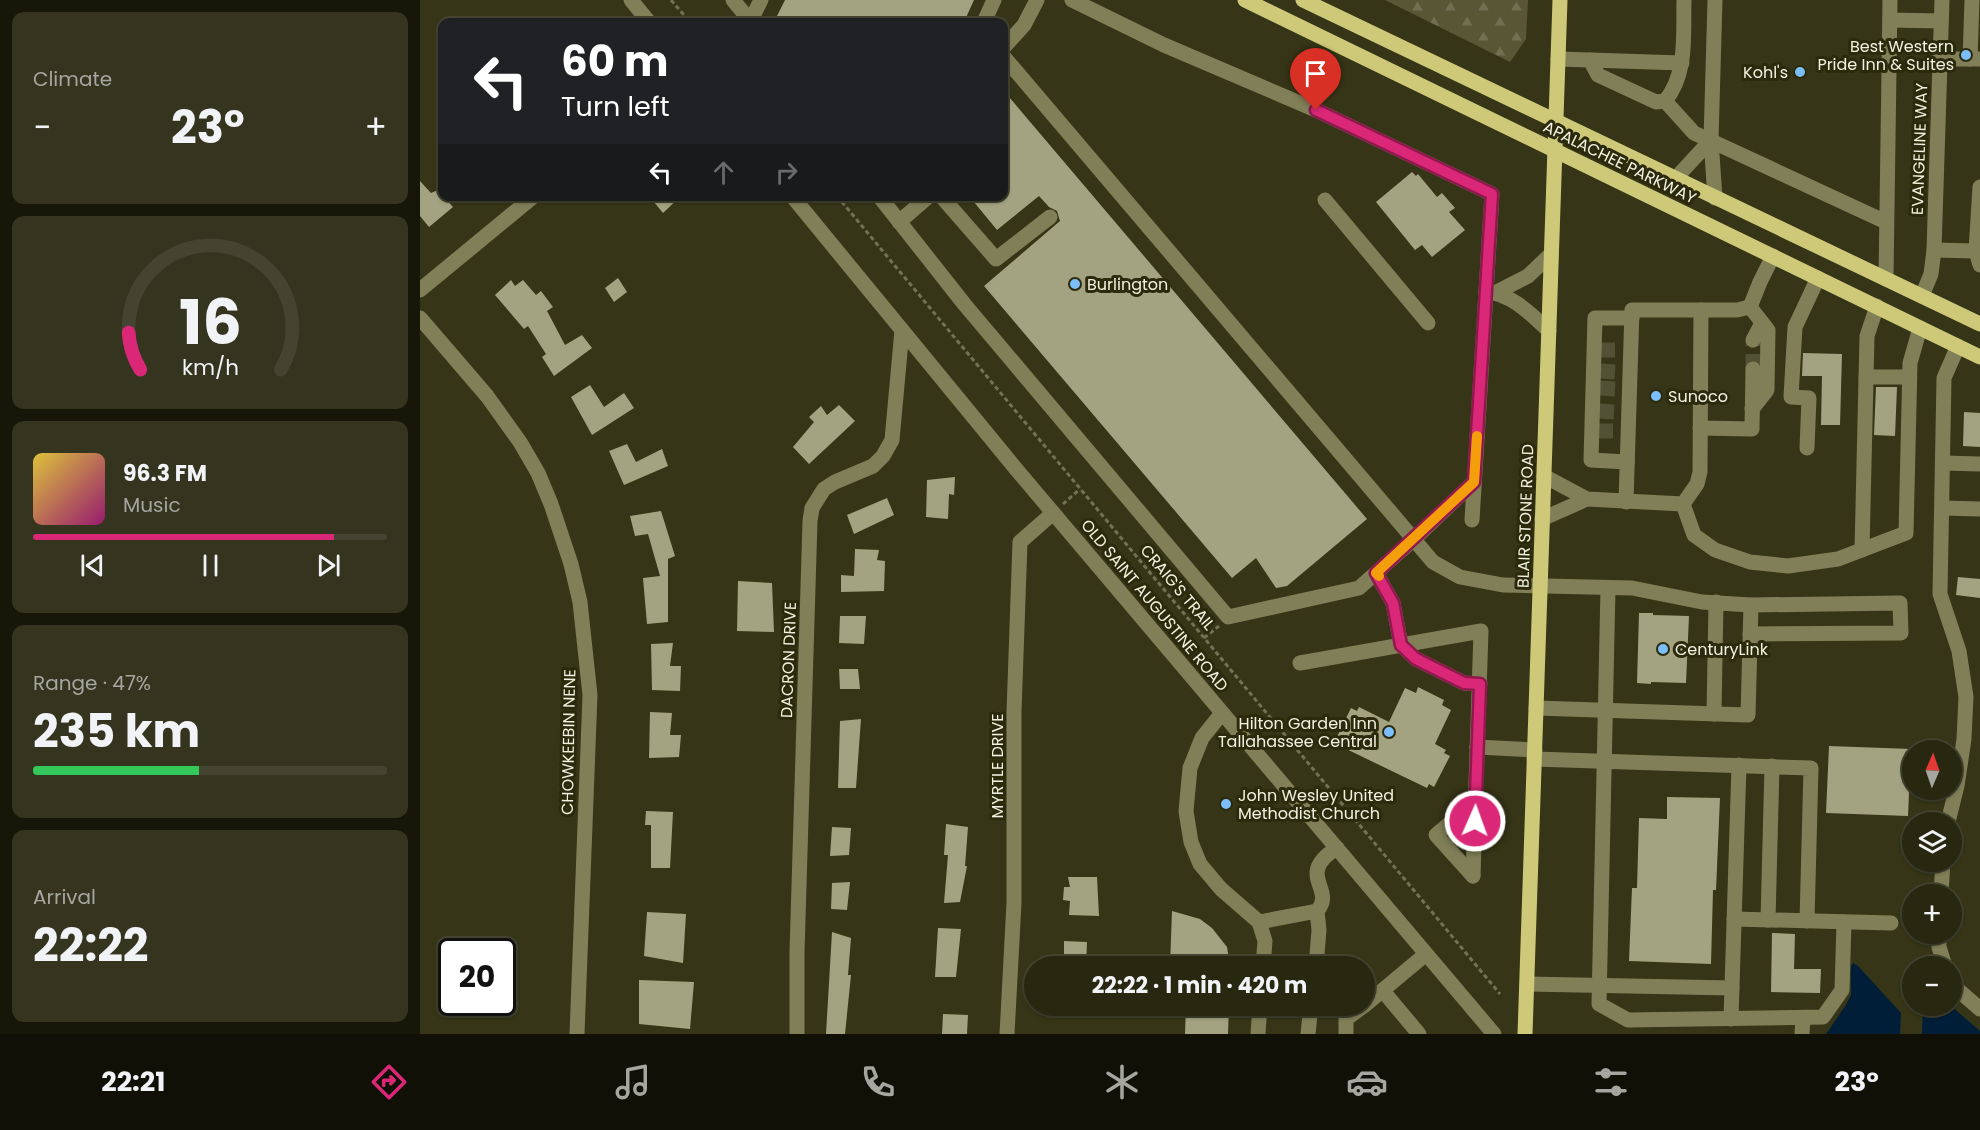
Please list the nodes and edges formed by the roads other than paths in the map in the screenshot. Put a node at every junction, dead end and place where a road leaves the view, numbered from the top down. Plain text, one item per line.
1 (631, 0) edge
2 (734, 0) edge
3 (761, 0) edge
4 (994, 0) edge
5 (1037, 0) edge
6 (1072, 0) edge
7 (1245, 0) edge
8 (1303, 0) edge
9 (1560, 0) edge
10 (1684, 0) edge
11 (1715, 0) edge
12 (1890, 0) edge
13 (1942, 0) edge
14 (1972, 0) edge
15 (646, 18) edge
16 (748, 18) edge
17 (753, 18) edge
18 (986, 18) edge
19 (1890, 20) junction
20 (1941, 21) junction
21 (1008, 43) edge
22 (1558, 59) junction
23 (1940, 59) junction
24 (1975, 59) edge
25 (1590, 60) junction
26 (1008, 62) edge
27 (1682, 63) junction
28 (1665, 101) junction
29 (1556, 122) junction
30 (1711, 140) junction
31 (1555, 150) junction
32 (1675, 179) junction
33 (1980, 187) edge
34 (1715, 198) junction
35 (1325, 200) dead end
36 (528, 201) edge
37 (796, 201) edge
38 (883, 201) edge
39 (923, 201) edge
40 (945, 201) edge
41 (1050, 217) dead end
42 (898, 222) junction
43 (1887, 222) junction
44 (1934, 250) junction
45 (1551, 254) junction
46 (1773, 256) junction
47 (1978, 258) edge
48 (1818, 278) junction
49 (1886, 279) junction
50 (420, 290) edge
51 (1490, 292) junction
52 (1922, 296) junction
53 (1877, 306) junction
54 (1750, 307) junction
55 (1701, 310) junction
56 (420, 318) edge
57 (1632, 318) junction
58 (1762, 322) junction
59 (1428, 323) dead end
60 (1980, 324) edge
61 (1920, 328) junction
62 (902, 330) junction
63 (1549, 331) junction
64 (1753, 340) tunnel mouth
65 (1958, 346) junction
66 (1980, 357) edge
67 (1753, 369) tunnel mouth
68 (1866, 377) junction
69 (1909, 377) junction
70 (1752, 409) junction
71 (1609, 411) junction
72 (1700, 428) junction
73 (1808, 448) dead end
74 (1627, 462) junction
75 (1943, 463) junction
76 (1980, 464) edge
77 (1544, 476) junction
78 (1474, 482) junction
79 (1587, 499) junction
80 (1626, 502) junction
81 (1683, 504) junction
82 (1942, 508) junction
83 (1980, 509) edge
84 (1053, 513) junction
85 (1472, 519) dead end
86 (1542, 519) junction
87 (1414, 539) junction
88 (1862, 550) junction
89 (1376, 573) junction
90 (1540, 587) junction
91 (1608, 588) junction
92 (1716, 602) junction
93 (1751, 604) junction
94 (1750, 634) junction
95 (1401, 645) junction
96 (1300, 663) dead end
97 (1480, 684) junction
98 (1536, 708) junction
99 (1604, 710) junction
100 (1222, 713) junction
101 (1714, 714) junction
102 (1477, 747) junction
103 (1535, 754) junction
104 (1603, 761) junction
105 (1739, 765) junction
106 (1772, 766) junction
107 (1476, 802) dead end
108 (1950, 812) edge
109 (1337, 848) junction
110 (1317, 911) junction
111 (1734, 919) junction
112 (1768, 920) junction
113 (1807, 921) junction
114 (1259, 922) junction
115 (1844, 922) junction
116 (1891, 923) dead end
117 (1426, 954) junction
118 (1264, 956) edge
119 (1317, 956) edge
120 (1527, 984) junction
121 (1599, 986) junction
122 (1732, 988) junction
123 (1383, 991) junction
124 (1962, 993) edge
125 (1375, 997) edge
126 (1980, 1009) edge
127 (1259, 1016) edge
128 (1310, 1016) edge
129 (1350, 1016) edge
130 (1803, 1018) junction
131 (1731, 1019) junction
132 (577, 1034) edge
133 (797, 1034) edge
134 (1007, 1034) edge
135 (1258, 1034) edge
136 (1308, 1034) edge
137 (1346, 1034) edge
138 (1419, 1034) edge
139 (1494, 1034) edge
140 (1525, 1034) edge
141 (1802, 1034) edge

1 - 15 street
2 - 16 street
3 - 17 street
4 - 18 street
5 - 21 street
6 - 51 street
7 - 31 main road, APALACHEE PARKWAY
8 - 29 main road, APALACHEE PARKWAY
9 - 22 main road, BLAIR STONE ROAD
10 - 27 street
11 - 30 street
12 - 19 street
13 - 20 street, EVANGELINE WAY
14 - 24 street
19 - 20 street
19 - 43 street
20 - 23 street, EVANGELINE WAY
22 - 25 street
22 - 29 main road, BLAIR STONE ROAD
23 - 24 street
23 - 44 street, EVANGELINE WAY
25 - 27 street
25 - 28 street
26 - 87 street
27 - 28 street
28 - 30 street
29 - 31 main road, BLAIR STONE ROAD
29 - 32 main road, APALACHEE PARKWAY
30 - 32 street
30 - 34 street
30 - 43 street
31 - 45 main road, BLAIR STONE ROAD
31 - 46 main road, APALACHEE PARKWAY
32 - 34 main road, APALACHEE PARKWAY
33 - 47 street
34 - 49 main road, APALACHEE PARKWAY
35 - 59 street
36 - 50 street
37 - 62 street, OLD SAINT AUGUSTINE ROAD
38 - 42 street
39 - 42 street
40 - 41 street
42 - 89 street
43 - 49 street
44 - 47 street
44 - 52 street, EVANGELINE WAY
45 - 51 street
45 - 63 main road, BLAIR STONE ROAD
46 - 48 main road, APALACHEE PARKWAY
46 - 54 street
48 - 53 main road, APALACHEE PARKWAY
48 - 73 street
49 - 52 main road, APALACHEE PARKWAY
51 - 63 street
51 - 78 street
52 - 60 main road, APALACHEE PARKWAY
53 - 61 main road, APALACHEE PARKWAY
53 - 68 street
54 - 55 street
54 - 58 street
55 - 57 street
55 - 72 street
56 - 132 street, CHOWKEEBIN NENE
57 - 71 street
57 - 71 street
58 - 64 street
58 - 70 street
61 - 65 main road, APALACHEE PARKWAY
61 - 69 street
62 - 84 street, OLD SAINT AUGUSTINE ROAD
62 - 133 street, DACRON DRIVE
63 - 77 main road, BLAIR STONE ROAD
65 - 66 main road, APALACHEE PARKWAY
65 - 75 street
67 - 70 street
68 - 69 street
68 - 88 street
69 - 88 street
70 - 72 street
71 - 74 street
71 - 74 street
72 - 81 street
74 - 80 street
75 - 76 street
75 - 82 street
77 - 79 street
77 - 86 main road, BLAIR STONE ROAD
78 - 85 street
78 - 87 street
79 - 80 street
79 - 86 street
80 - 81 street
81 - 88 street
82 - 83 street
82 - 108 street
84 - 100 street, OLD SAINT AUGUSTINE ROAD
84 - 134 street, MYRTLE DRIVE
86 - 90 main road, BLAIR STONE ROAD
87 - 89 street
87 - 90 street
89 - 95 street
90 - 91 street
90 - 98 main road, BLAIR STONE ROAD
91 - 92 street
91 - 99 street
92 - 93 street
92 - 101 street
93 - 94 street
93 - 94 street
94 - 101 street
95 - 96 street
95 - 97 street
95 - 97 street
97 - 102 street
98 - 99 street
98 - 103 main road, BLAIR STONE ROAD
99 - 101 street
99 - 104 street
100 - 109 street, OLD SAINT AUGUSTINE ROAD
100 - 114 street
102 - 103 street
102 - 107 street
103 - 104 street
103 - 120 main road, BLAIR STONE ROAD
104 - 105 street
104 - 121 street
105 - 106 street
105 - 111 street
106 - 112 street
106 - 113 street
109 - 110 street
109 - 117 street, OLD SAINT AUGUSTINE ROAD
110 - 114 street
110 - 119 street
111 - 112 street
111 - 122 street
112 - 113 street
113 - 115 street
114 - 118 street
115 - 116 street
115 - 130 street
117 - 123 street
117 - 139 street, OLD SAINT AUGUSTINE ROAD
120 - 121 street
120 - 140 main road, BLAIR STONE ROAD
121 - 122 street
121 - 131 street
122 - 131 street
123 - 125 street
123 - 138 street
124 - 126 street
127 - 135 street
128 - 136 street
129 - 137 street
130 - 131 street
130 - 141 street

